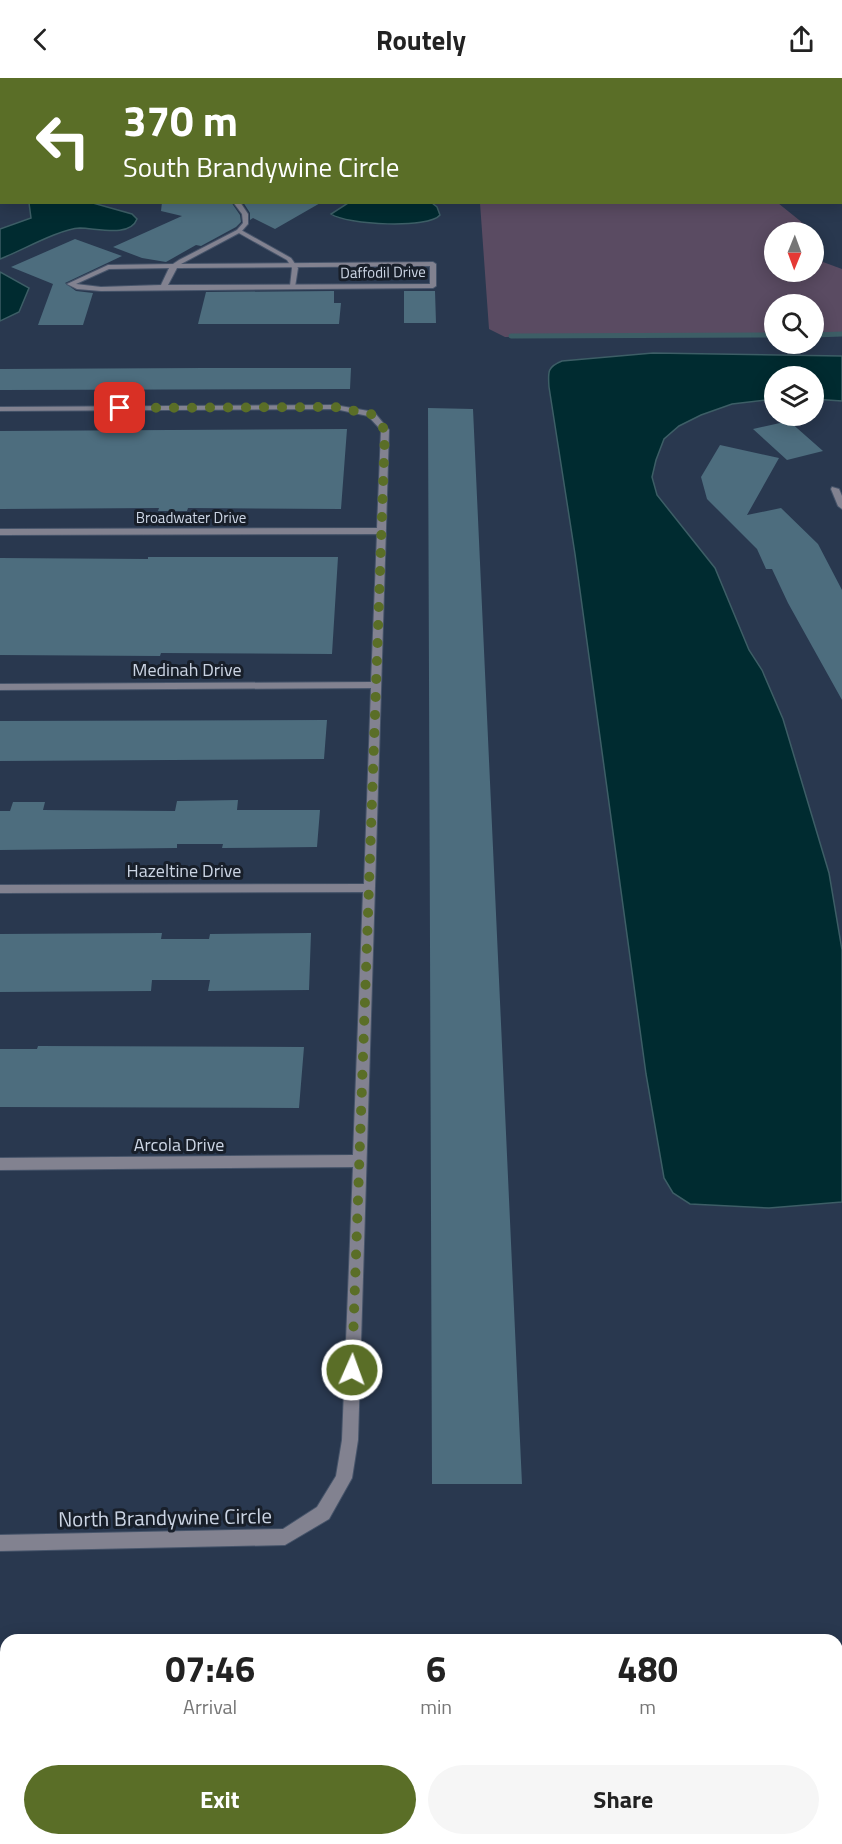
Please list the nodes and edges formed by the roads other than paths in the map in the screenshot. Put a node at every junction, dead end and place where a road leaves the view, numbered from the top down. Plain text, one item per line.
1 (238, 204) edge
2 (239, 231) junction
3 (293, 264) junction
4 (176, 265) junction
5 (293, 286) junction
6 (164, 287) junction
7 (0, 409) edge
8 (835, 489) dead end
9 (842, 506) edge
10 (381, 531) junction
11 (0, 532) edge
12 (375, 685) junction
13 (0, 687) edge
14 (368, 888) junction
15 (0, 890) edge
16 (358, 1161) junction
17 (0, 1164) edge
18 (0, 1543) edge

1 - 2 street
2 - 3 street
2 - 4 street, Daffodil Drive
3 - 4 street, Daffodil Drive
3 - 5 street
3 - 5 street, Daffodil Drive
4 - 6 street
4 - 6 street, Daffodil Drive
5 - 6 street, Daffodil Drive
7 - 10 street
8 - 9 street
10 - 11 street, Broadwater Drive
10 - 12 street
12 - 13 street, Medinah Drive
12 - 14 street
14 - 15 street, Hazeltine Drive
14 - 16 street
16 - 17 street, Arcola Drive
16 - 18 street, North Brandywine Circle

